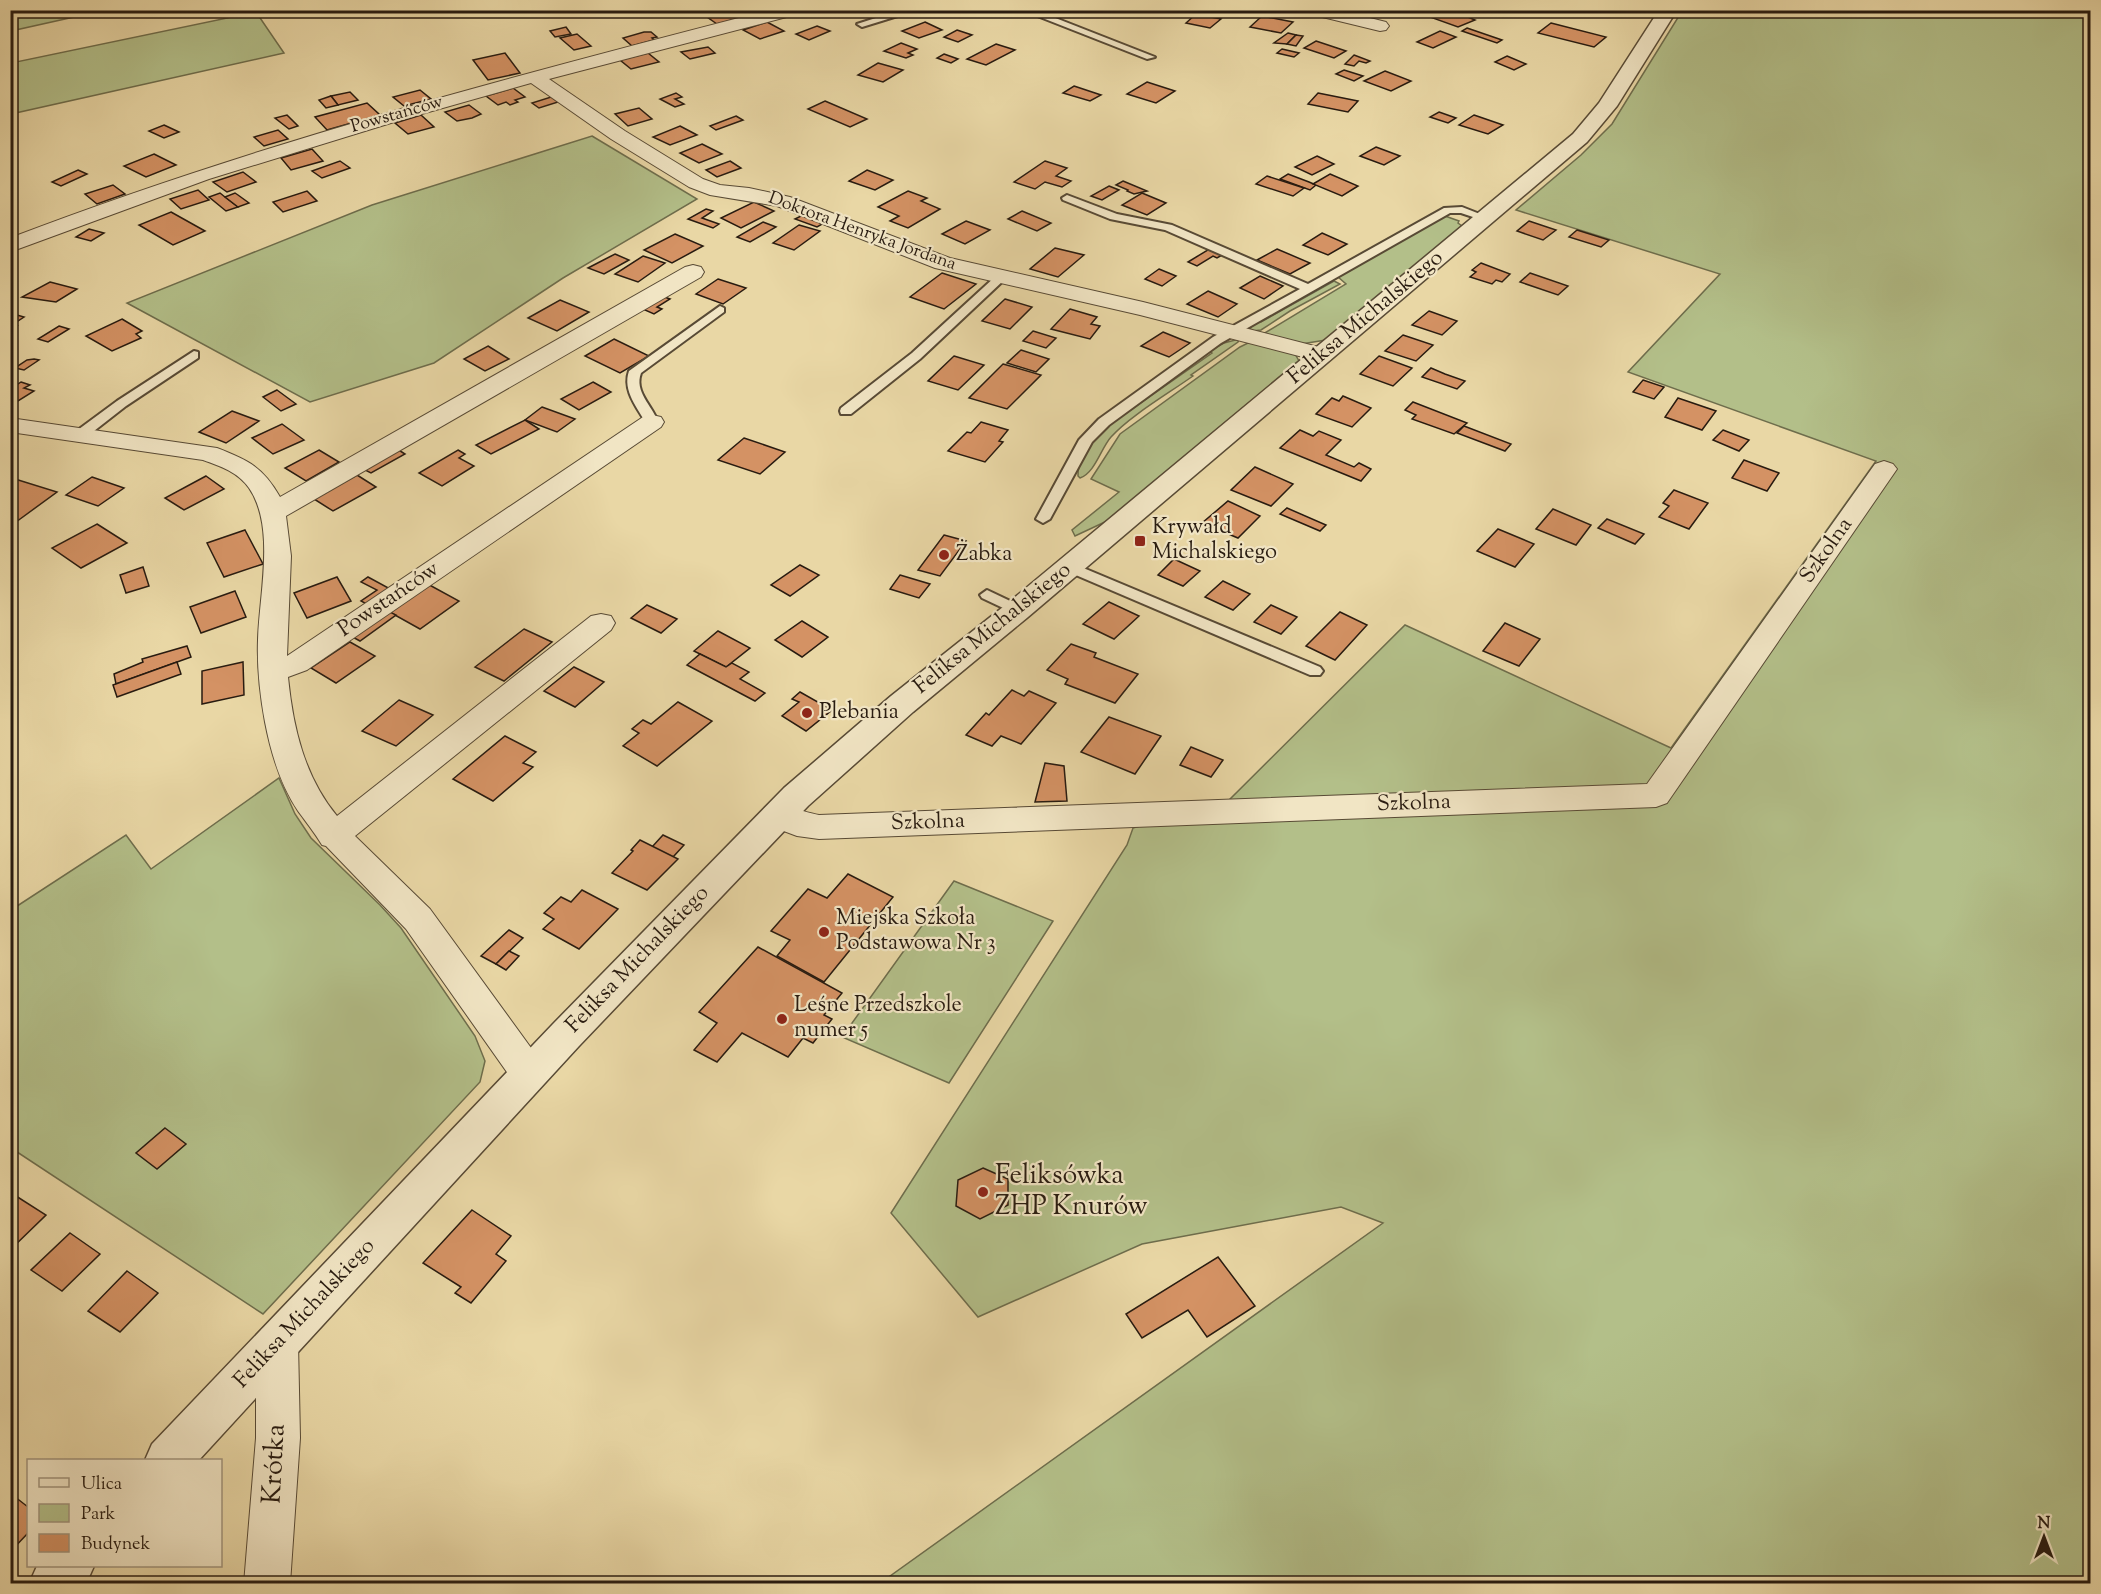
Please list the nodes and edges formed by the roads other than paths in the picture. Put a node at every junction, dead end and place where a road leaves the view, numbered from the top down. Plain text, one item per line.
1 (792, 10) edge
2 (914, 10) edge
3 (1026, 10) edge
4 (1316, 10) edge
5 (1668, 10) edge
6 (862, 24) dead end
7 (1380, 26) dead end
8 (1150, 57) dead end
9 (534, 77) junction
10 (1067, 198) dead end
11 (1485, 218) junction
12 (10, 246) edge
13 (693, 272) dead end
14 (1000, 278) junction
15 (1308, 288) junction
16 (720, 310) dead end
17 (1231, 332) junction
18 (194, 355) dead end
19 (1322, 355) junction
20 (846, 411) dead end
21 (652, 422) joint
22 (10, 425) edge
23 (80, 435) junction
24 (1884, 469) dead end
25 (274, 511) junction
26 (1043, 519) dead end
27 (1069, 567) junction
28 (987, 595) dead end
29 (1018, 610) junction
30 (601, 623) dead end
31 (1315, 671) dead end
32 (273, 672) junction
33 (776, 816) junction
34 (333, 836) junction
35 (529, 1074) junction
36 (277, 1343) junction
37 (170, 1459) edge
38 (69, 1567) edge
39 (53, 1584) edge
40 (267, 1584) edge

1 - 9 street, Powstańców
2 - 6 lane
3 - 8 lane
4 - 7 street
5 - 11 street, Feliksa Michalskiego
9 - 12 street, Powstańców
9 - 14 street, Doktora Henryka Jordana
10 - 15 lane
11 - 15 lane
11 - 19 street, Feliksa Michalskiego
13 - 25 street
14 - 17 street, Doktora Henryka Jordana
14 - 20 lane
15 - 17 lane
16 - 21 lane
17 - 19 street, Doktora Henryka Jordana
17 - 26 lane
18 - 23 lane
19 - 27 street, Feliksa Michalskiego
21 - 32 street, Powstańców
22 - 23 street
23 - 25 street
24 - 33 street, Szkolna
25 - 32 street
27 - 29 street, Feliksa Michalskiego
27 - 31 lane
28 - 29 lane
29 - 33 street, Feliksa Michalskiego
30 - 34 street
32 - 34 street
33 - 35 street, Feliksa Michalskiego
34 - 35 street
35 - 36 street, Feliksa Michalskiego
36 - 37 street, Feliksa Michalskiego
36 - 40 street, Krótka
38 - 39 street

